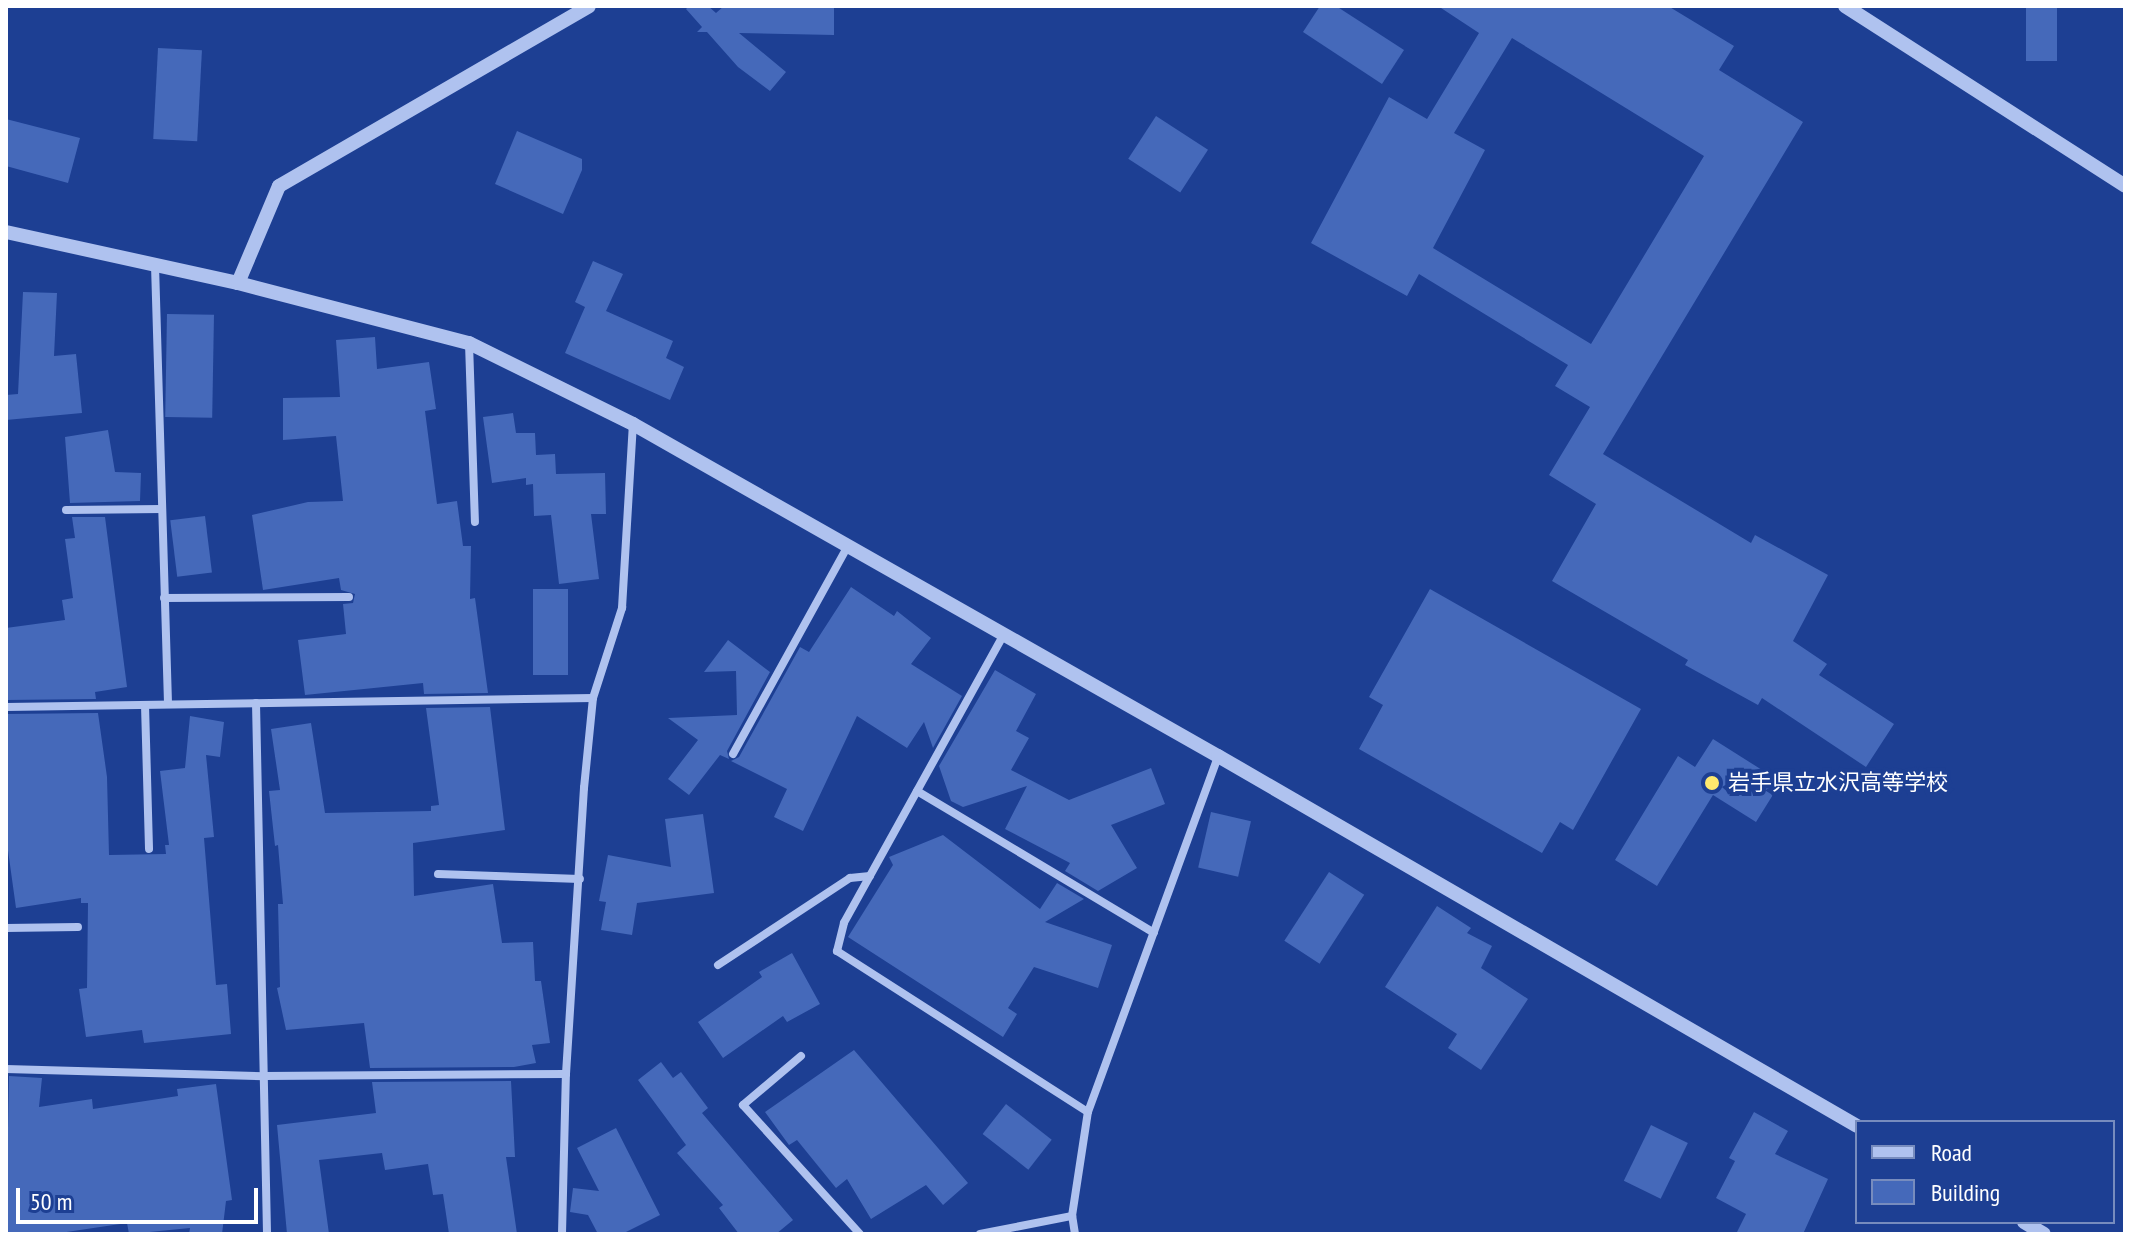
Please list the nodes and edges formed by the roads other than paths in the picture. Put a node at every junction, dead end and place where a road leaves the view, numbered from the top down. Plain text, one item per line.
1 (589, 6) edge
2 (1845, 6) edge
3 (2125, 186) edge
4 (6, 232) edge
5 (155, 265) junction
6 (238, 283) junction
7 (469, 343) junction
8 (633, 424) junction
9 (162, 509) junction
10 (66, 510) dead end
11 (475, 522) dead end
12 (848, 546) junction
13 (349, 597) dead end
14 (164, 598) junction
15 (1004, 634) junction
16 (593, 698) junction
17 (256, 703) junction
18 (168, 704) junction
19 (145, 705) junction
20 (6, 707) edge
21 (733, 754) dead end
22 (1218, 756) junction
23 (917, 791) junction
24 (149, 849) dead end
25 (438, 874) dead end
26 (870, 876) junction
27 (580, 879) junction
28 (78, 927) dead end
29 (6, 928) edge
30 (1154, 933) junction
31 (718, 965) dead end
32 (801, 1056) dead end
33 (6, 1069) edge
34 (566, 1074) junction
35 (264, 1076) junction
36 (1088, 1112) junction
37 (1855, 1125) edge
38 (1072, 1216) junction
39 (267, 1234) edge
40 (562, 1234) edge
41 (860, 1234) edge
42 (980, 1234) edge
43 (1075, 1234) edge

1 - 6 street
2 - 3 street
4 - 5 street
5 - 6 street
5 - 9 street
6 - 7 street
7 - 8 street
7 - 11 street
8 - 12 street
8 - 16 street
9 - 10 street
9 - 14 street
12 - 15 street
12 - 21 street
13 - 14 street
14 - 18 street
15 - 22 street
15 - 23 street
16 - 17 street
16 - 27 street
17 - 18 street
17 - 35 street
18 - 19 street
19 - 20 street
19 - 24 street
22 - 30 street
22 - 37 street
23 - 26 street
23 - 30 street
25 - 27 street
26 - 31 street
26 - 36 street
27 - 34 street
28 - 29 street
30 - 36 street
32 - 41 street
33 - 35 street
34 - 35 street
34 - 40 street
35 - 39 street
36 - 38 street
38 - 42 street
38 - 43 street

